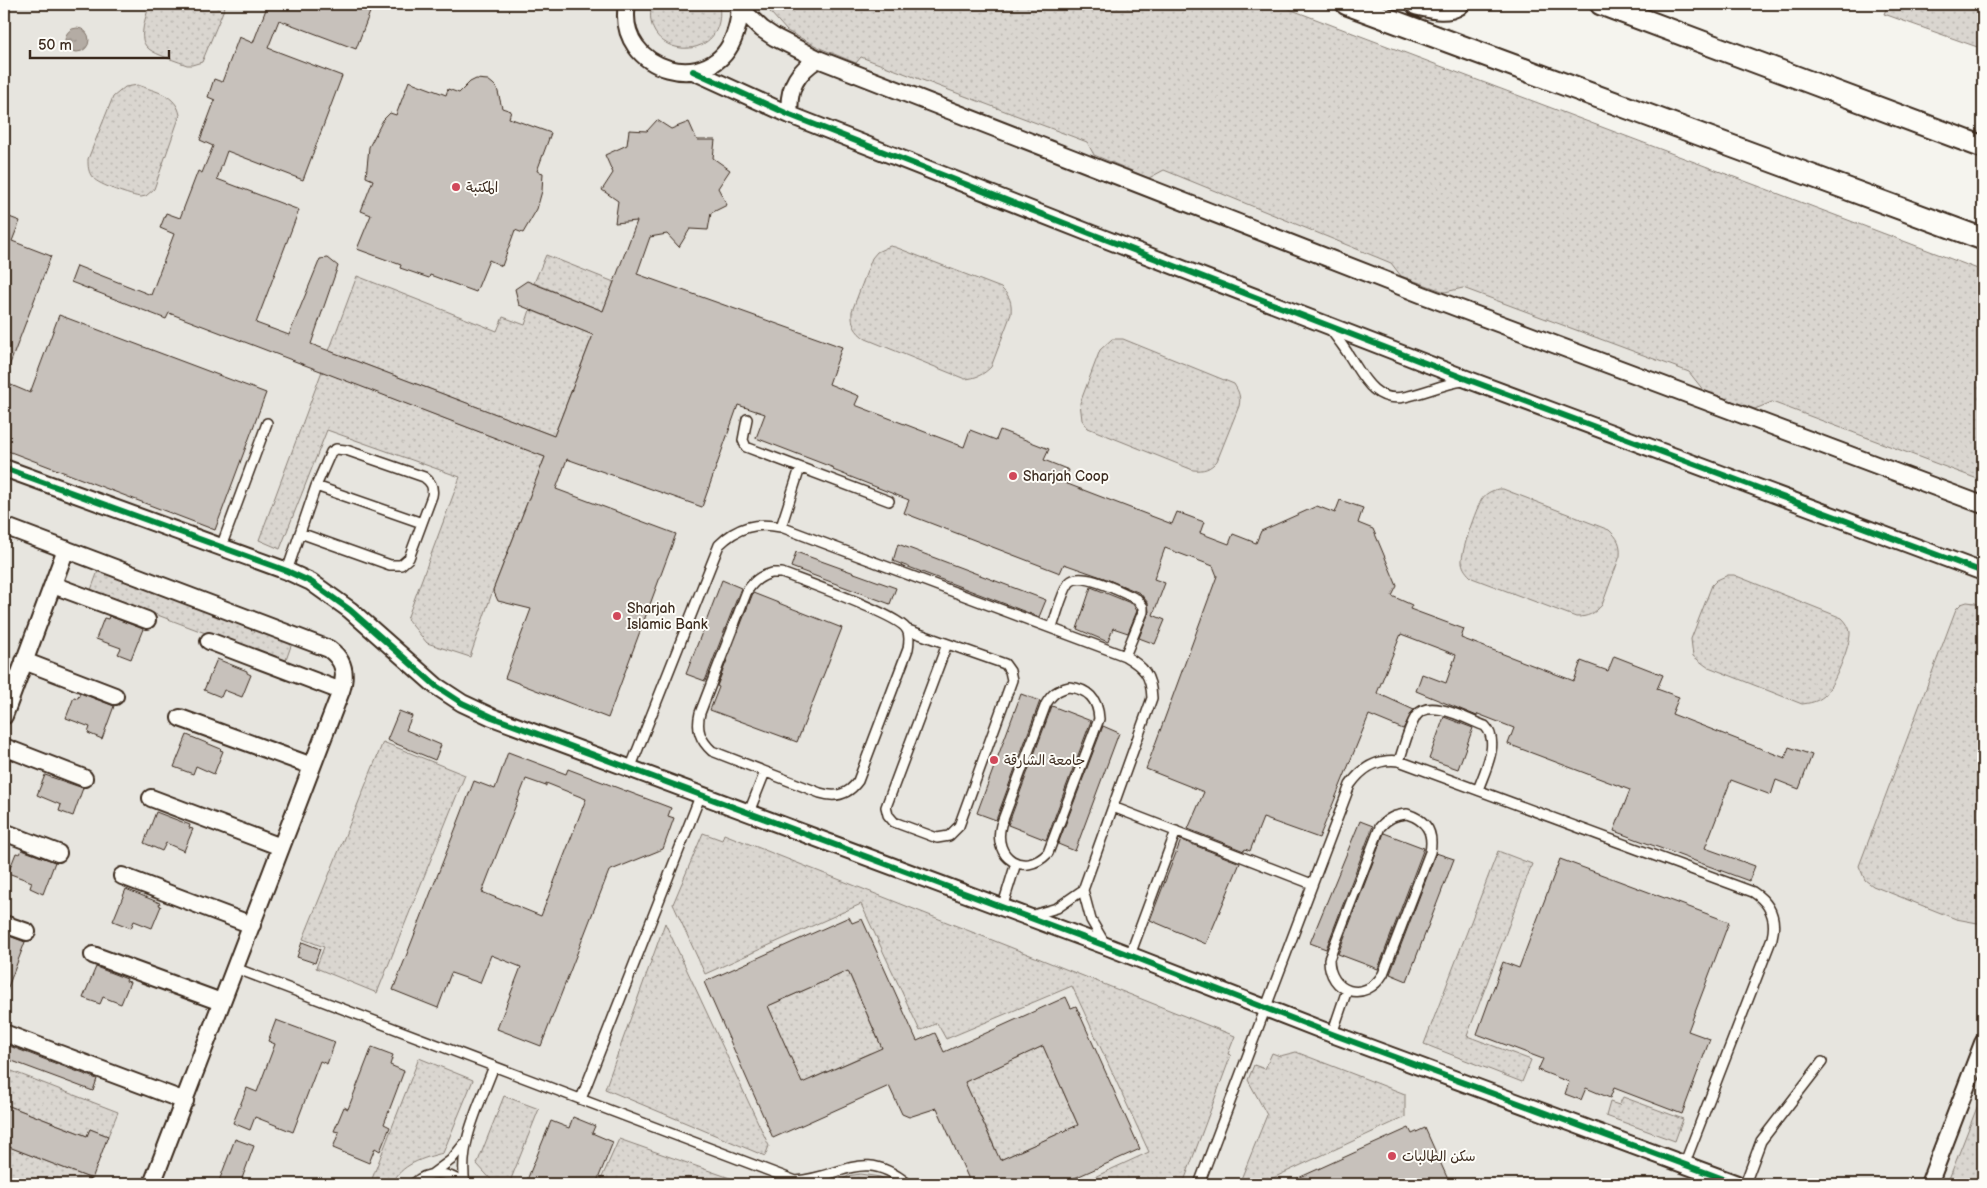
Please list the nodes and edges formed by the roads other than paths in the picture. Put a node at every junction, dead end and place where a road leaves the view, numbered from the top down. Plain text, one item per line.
1 (1417, 4) edge
2 (1458, 4) edge
3 (1602, 4) edge
4 (1357, 5) edge
5 (739, 6) edge
6 (624, 7) edge
7 (818, 59) junction
8 (693, 70) junction
9 (790, 115) junction
10 (1983, 147) edge
11 (1983, 239) edge
12 (1326, 325) junction
13 (1469, 380) junction
14 (747, 419) dead end
15 (267, 423) dead end
16 (4, 468) edge
17 (800, 468) junction
18 (316, 486) junction
19 (889, 501) dead end
20 (1983, 505) edge
21 (422, 522) junction
22 (4, 526) edge
23 (782, 527) junction
24 (300, 533) junction
25 (221, 547) junction
26 (66, 549) junction
27 (287, 571) junction
28 (1983, 572) edge
29 (52, 584) junction
30 (147, 620) dead end
31 (1052, 627) junction
32 (908, 630) junction
33 (208, 641) dead end
34 (947, 644) junction
35 (1125, 656) junction
36 (24, 662) junction
37 (341, 691) junction
38 (116, 696) dead end
39 (4, 716) edge
40 (180, 718) dead end
41 (4, 747) edge
42 (1398, 761) junction
43 (312, 766) junction
44 (630, 769) junction
45 (765, 772) junction
46 (84, 778) dead end
47 (1478, 790) junction
48 (701, 794) junction
49 (151, 798) dead end
50 (1113, 807) junction
51 (749, 812) junction
52 (1176, 831) junction
53 (4, 832) edge
54 (281, 847) junction
55 (58, 853) dead end
56 (1016, 863) junction
57 (122, 876) dead end
58 (1312, 884) junction
59 (1083, 890) junction
60 (1002, 908) junction
61 (1026, 917) junction
62 (4, 924) edge
63 (252, 924) junction
64 (27, 932) dead end
65 (1106, 946) junction
66 (93, 955) dead end
67 (1130, 955) junction
68 (235, 968) junction
69 (1347, 990) junction
70 (221, 1002) junction
71 (1266, 1007) junction
72 (4, 1033) edge
73 (1332, 1034) junction
74 (1983, 1043) edge
75 (1822, 1062) dead end
76 (494, 1066) junction
77 (581, 1099) junction
78 (185, 1101) junction
79 (466, 1142) junction
80 (1684, 1165) junction
81 (836, 1172) junction
82 (432, 1174) junction
83 (797, 1183) edge
84 (152, 1184) edge
85 (413, 1184) edge
86 (465, 1184) edge
87 (823, 1184) edge
88 (908, 1184) edge
89 (1199, 1184) edge
90 (1737, 1184) edge
91 (1745, 1184) edge
92 (1929, 1184) edge

1 - 2 street
3 - 10 street
4 - 11 street
5 - 7 street
5 - 8 street
6 - 8 street
7 - 9 street
7 - 20 street
8 - 9 street
9 - 12 street
12 - 13 street
12 - 13 lane
13 - 28 street
14 - 17 lane
15 - 25 lane
16 - 25 street
17 - 19 lane
17 - 23 lane
18 - 21 lane
18 - 21 lane
18 - 24 lane
21 - 24 lane
22 - 26 street
23 - 31 lane
23 - 44 lane
24 - 27 lane
25 - 27 street
26 - 29 street
26 - 37 street
27 - 44 street
29 - 30 street
29 - 36 street
31 - 35 lane
31 - 35 lane
32 - 34 lane
32 - 45 lane
32 - 45 lane
33 - 37 street
34 - 34 lane
35 - 50 lane
36 - 38 street
36 - 39 street
37 - 43 street
40 - 43 street
41 - 46 street
42 - 47 lane
42 - 47 lane
42 - 58 lane
43 - 54 street
44 - 48 street
45 - 51 lane
47 - 80 lane
48 - 51 street
48 - 77 lane
49 - 54 street
50 - 52 lane
50 - 59 lane
51 - 60 street
52 - 58 lane
52 - 67 lane
53 - 55 street
54 - 63 street
56 - 56 lane
56 - 60 lane
57 - 63 street
58 - 71 lane
59 - 61 lane
59 - 65 lane
60 - 61 street
61 - 65 street
62 - 64 street
63 - 68 street
65 - 67 street
66 - 70 street
67 - 71 street
68 - 70 street
68 - 76 lane
69 - 69 lane
69 - 73 lane
70 - 78 street
71 - 73 street
71 - 89 lane
72 - 78 street
73 - 80 street
74 - 92 street
75 - 91 lane
76 - 77 lane
76 - 79 lane
77 - 83 lane
78 - 84 street
79 - 82 lane
79 - 86 lane
80 - 90 street
81 - 83 lane
81 - 87 lane
81 - 88 lane
82 - 85 lane
82 - 86 lane

